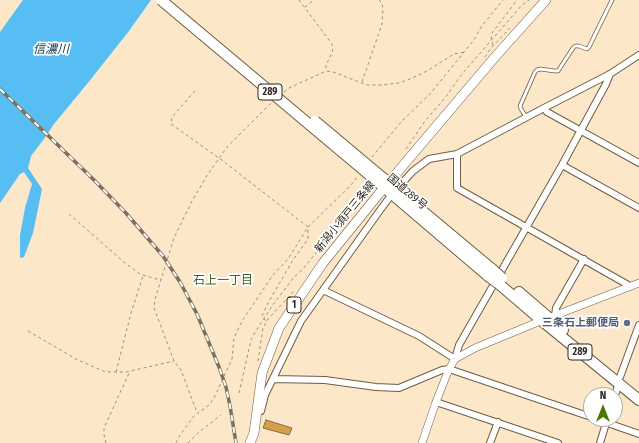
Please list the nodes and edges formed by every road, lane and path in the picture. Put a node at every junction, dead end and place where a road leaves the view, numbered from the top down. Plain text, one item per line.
1 (161, 0) edge
2 (171, 0) edge
3 (299, 0) edge
4 (314, 0) edge
5 (380, 0) edge
6 (504, 0) edge
7 (517, 0) edge
8 (529, 0) edge
9 (546, 0) edge
10 (612, 0) edge
11 (304, 7) junction
12 (491, 40) junction
13 (493, 45) dead end
14 (464, 52) junction
15 (639, 55) edge
16 (326, 71) junction
17 (610, 74) junction
18 (362, 83) junction
19 (195, 91) dead end
20 (284, 92) dead end
21 (274, 100) dead end
22 (544, 108) junction
23 (526, 117) junction
24 (581, 131) junction
25 (406, 149) dead end
26 (457, 154) junction
27 (219, 158) junction
28 (369, 161) dead end
29 (638, 161) edge
30 (562, 165) junction
31 (360, 173) dead end
32 (387, 186) junction
33 (639, 208) edge
34 (69, 214) dead end
35 (354, 214) dead end
36 (308, 227) junction
37 (527, 227) junction
38 (584, 259) junction
39 (143, 275) junction
40 (161, 279) junction
41 (639, 283) edge
42 (630, 286) junction
43 (323, 290) junction
44 (548, 318) junction
45 (264, 319) junction
46 (267, 322) dead end
47 (639, 325) edge
48 (28, 331) dead end
49 (455, 359) junction
50 (174, 361) junction
51 (449, 369) junction
52 (130, 371) junction
53 (116, 372) junction
54 (273, 379) junction
55 (619, 380) junction
56 (617, 387) edge
57 (239, 393) dead end
58 (639, 393) edge
59 (639, 400) edge
60 (436, 402) junction
61 (196, 410) dead end
62 (221, 414) dead end
63 (583, 414) edge
64 (498, 422) junction
65 (604, 427) edge
66 (621, 427) edge
67 (639, 434) edge
68 (254, 438) edge
69 (106, 443) edge
70 (176, 443) edge
71 (188, 443) edge
72 (250, 443) edge
73 (422, 443) edge
74 (490, 443) edge
75 (558, 443) edge
76 (600, 443) edge

1 - 32 highway, 国道289号 / 289, bridge
2 - 32 highway, 国道289号 / 289, bridge
3 - 11 path
4 - 11 path
5 - 18 path
6 - 14 path
7 - 12 path
8 - 12 path
9 - 32 main road, 新潟小須戸三条線 / 1
10 - 23 lane
11 - 16 path
12 - 13 path
12 - 25 path
14 - 18 path
14 - 28 path
15 - 17 street
16 - 18 path
16 - 20 path
17 - 22 street
17 - 24 street
19 - 27 path
21 - 27 path
22 - 23 street
22 - 24 street
23 - 26 street
24 - 29 street
24 - 30 street
26 - 32 street
26 - 37 street
27 - 36 path
27 - 40 path
30 - 33 street
30 - 37 street
31 - 36 path
32 - 43 street
32 - 44 highway, 国道289号 / 289, bridge
32 - 68 main road, 新潟小須戸三条線 / 1
34 - 39 path
35 - 45 path
36 - 45 path
36 - 70 path
37 - 38 street
37 - 49 street
38 - 42 street
38 - 44 street
39 - 40 path
39 - 53 path
40 - 50 path
41 - 42 street
42 - 44 street
43 - 49 street
43 - 54 street
44 - 49 street
44 - 55 highway, 国道289号 / 289
45 - 46 path
45 - 57 path
47 - 55 street
48 - 53 path
49 - 51 street
50 - 52 path
50 - 61 path
51 - 54 street
51 - 60 street
51 - 63 street
52 - 53 path
52 - 69 path
54 - 68 street
55 - 56 street
55 - 58 highway, 国道289号 / 289
55 - 59 highway, 国道289号 / 289
60 - 64 street
60 - 73 street
62 - 71 path
64 - 74 street
64 - 75 street
65 - 76 street
66 - 67 street
68 - 72 main road, 新潟小須戸三条線 / 1

